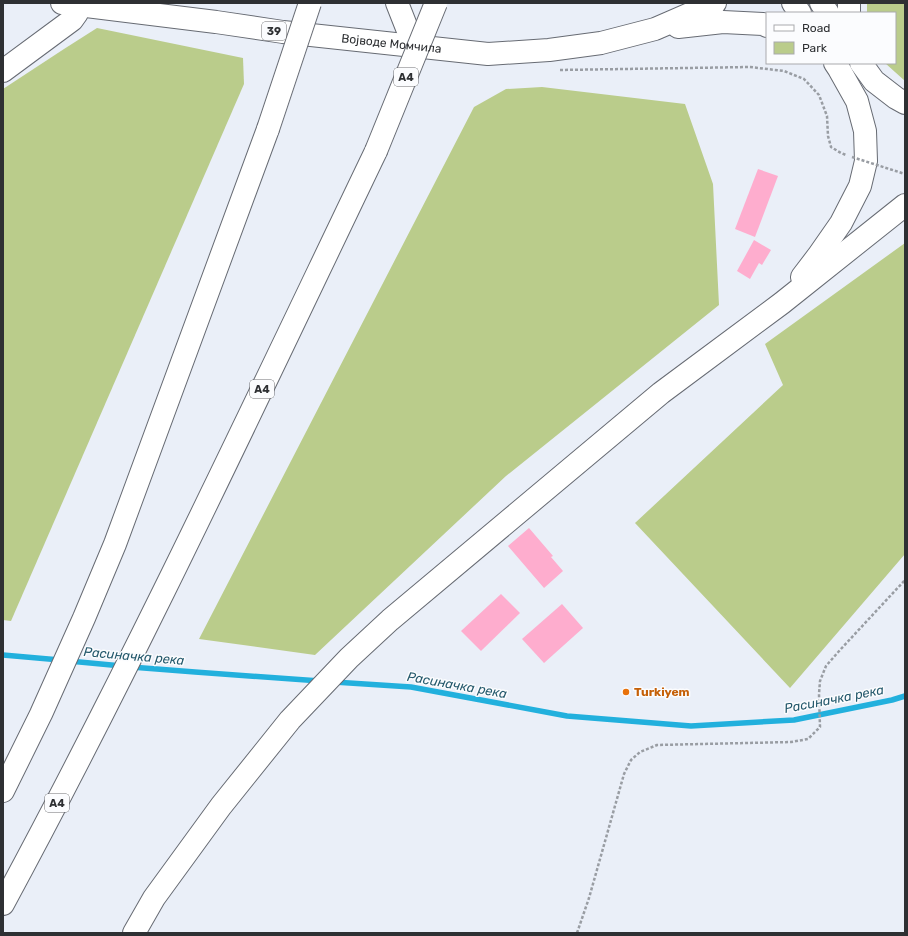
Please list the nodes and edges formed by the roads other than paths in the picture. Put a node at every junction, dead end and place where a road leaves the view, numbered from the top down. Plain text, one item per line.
1 (310, 3) edge
2 (397, 3) edge
3 (436, 3) edge
4 (715, 3) edge
5 (793, 3) edge
6 (821, 3) edge
7 (70, 4) edge
8 (799, 12) edge
9 (827, 12) edge
10 (766, 26) edge
11 (655, 29) junction
12 (414, 46) junction
13 (835, 64) edge
14 (862, 64) edge
15 (3, 71) edge
16 (905, 103) edge
17 (905, 205) edge
18 (782, 304) junction
19 (3, 791) edge
20 (3, 904) edge
21 (134, 933) edge

1 - 19 main road, bridge
2 - 12 main road
3 - 20 main road, A4, bridge
4 - 11 main road, Војводе Момчила / 39
5 - 8 main road
6 - 9 main road
7 - 12 main road, Војводе Момчила / 39
7 - 15 main road
10 - 11 main road
11 - 12 main road, Војводе Момчила / 39
13 - 18 main road
14 - 16 main road
17 - 18 main road
18 - 21 main road

